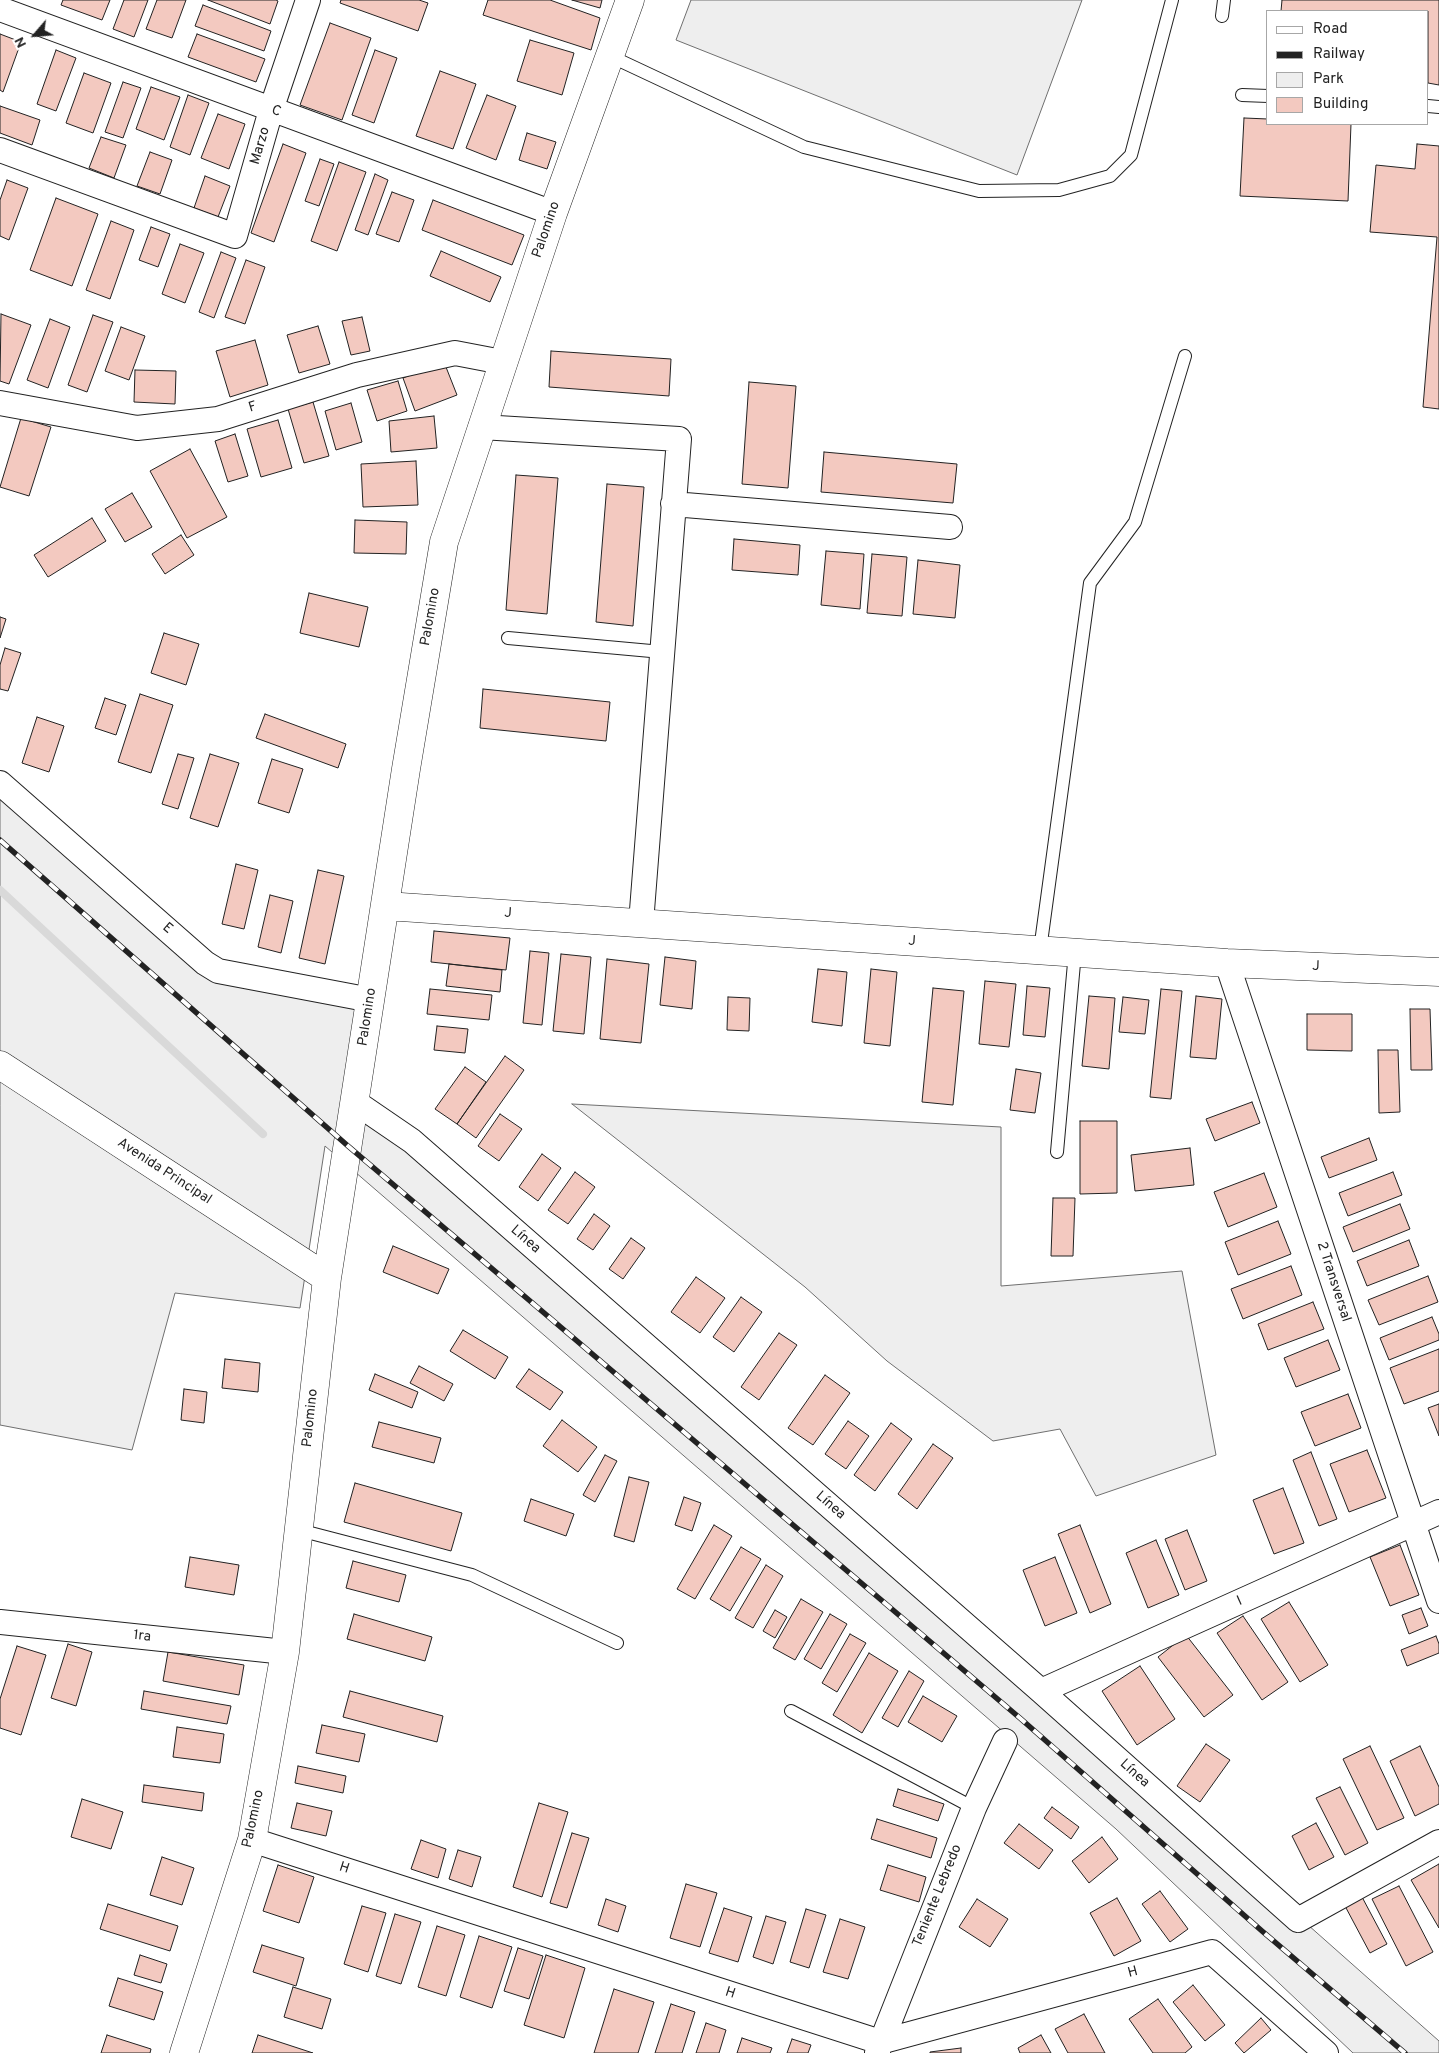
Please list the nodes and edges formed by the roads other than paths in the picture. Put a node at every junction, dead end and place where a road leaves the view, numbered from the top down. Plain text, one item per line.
1 (308, 0) edge
2 (630, 0) edge
3 (1172, 0) edge
4 (1224, 0) edge
5 (0, 9) edge
6 (1222, 16) dead end
7 (610, 56) junction
8 (1242, 95) dead end
9 (1266, 96) edge
10 (272, 110) junction
11 (0, 150) edge
12 (553, 213) junction
13 (1185, 356) dead end
14 (502, 362) junction
15 (0, 403) edge
16 (481, 427) junction
17 (673, 504) junction
18 (950, 527) dead end
19 (508, 638) dead end
20 (662, 652) junction
21 (0, 783) edge
22 (386, 906) junction
23 (641, 923) junction
24 (1040, 950) junction
25 (1075, 952) junction
26 (1227, 963) junction
27 (1439, 972) edge
28 (371, 1000) junction
29 (0, 1065) edge
30 (355, 1102) junction
31 (1057, 1152) dead end
32 (327, 1278) junction
33 (1439, 1512) edge
34 (1412, 1524) junction
35 (299, 1530) junction
36 (1439, 1601) edge
37 (0, 1622) edge
38 (617, 1643) dead end
39 (285, 1652) junction
40 (1041, 1691) junction
41 (791, 1712) dead end
42 (1005, 1741) dead end
43 (974, 1808) junction
44 (252, 1840) junction
45 (1439, 1842) edge
46 (878, 2048) edge
47 (184, 2053) edge
48 (1326, 2053) edge

1 - 10 street, Marzo
2 - 7 main road, Palomino
3 - 7 lane
4 - 6 lane
5 - 10 street, C
7 - 12 main road, Palomino
8 - 9 lane
10 - 11 street, Marzo
10 - 12 street, C
12 - 14 main road, Palomino
13 - 24 lane
14 - 15 street, F
14 - 16 main road, Palomino
16 - 17 street
16 - 22 main road, Palomino
17 - 18 street
17 - 20 street
19 - 20 lane
20 - 23 street
21 - 28 street, E
22 - 23 main road, J
22 - 28 main road, Palomino
23 - 24 main road, J
24 - 25 main road, J
25 - 26 main road, J
25 - 31 lane
26 - 27 main road, J
26 - 34 street, 2 Transversal
28 - 30 main road, Palomino
29 - 32 main road, Avenida Principal
30 - 32 main road, Palomino
30 - 40 street, Línea
32 - 35 main road, Palomino
33 - 34 street, I
34 - 36 street, 2 Transversal
34 - 40 street, I
35 - 38 lane
35 - 39 main road, Palomino
37 - 39 street, 1ra
39 - 44 main road, Palomino
40 - 45 street, Línea
41 - 43 lane
42 - 43 street, Teniente Lebredo
43 - 46 street, Teniente Lebredo
44 - 46 street, H
44 - 47 main road, Palomino
46 - 48 street, H

